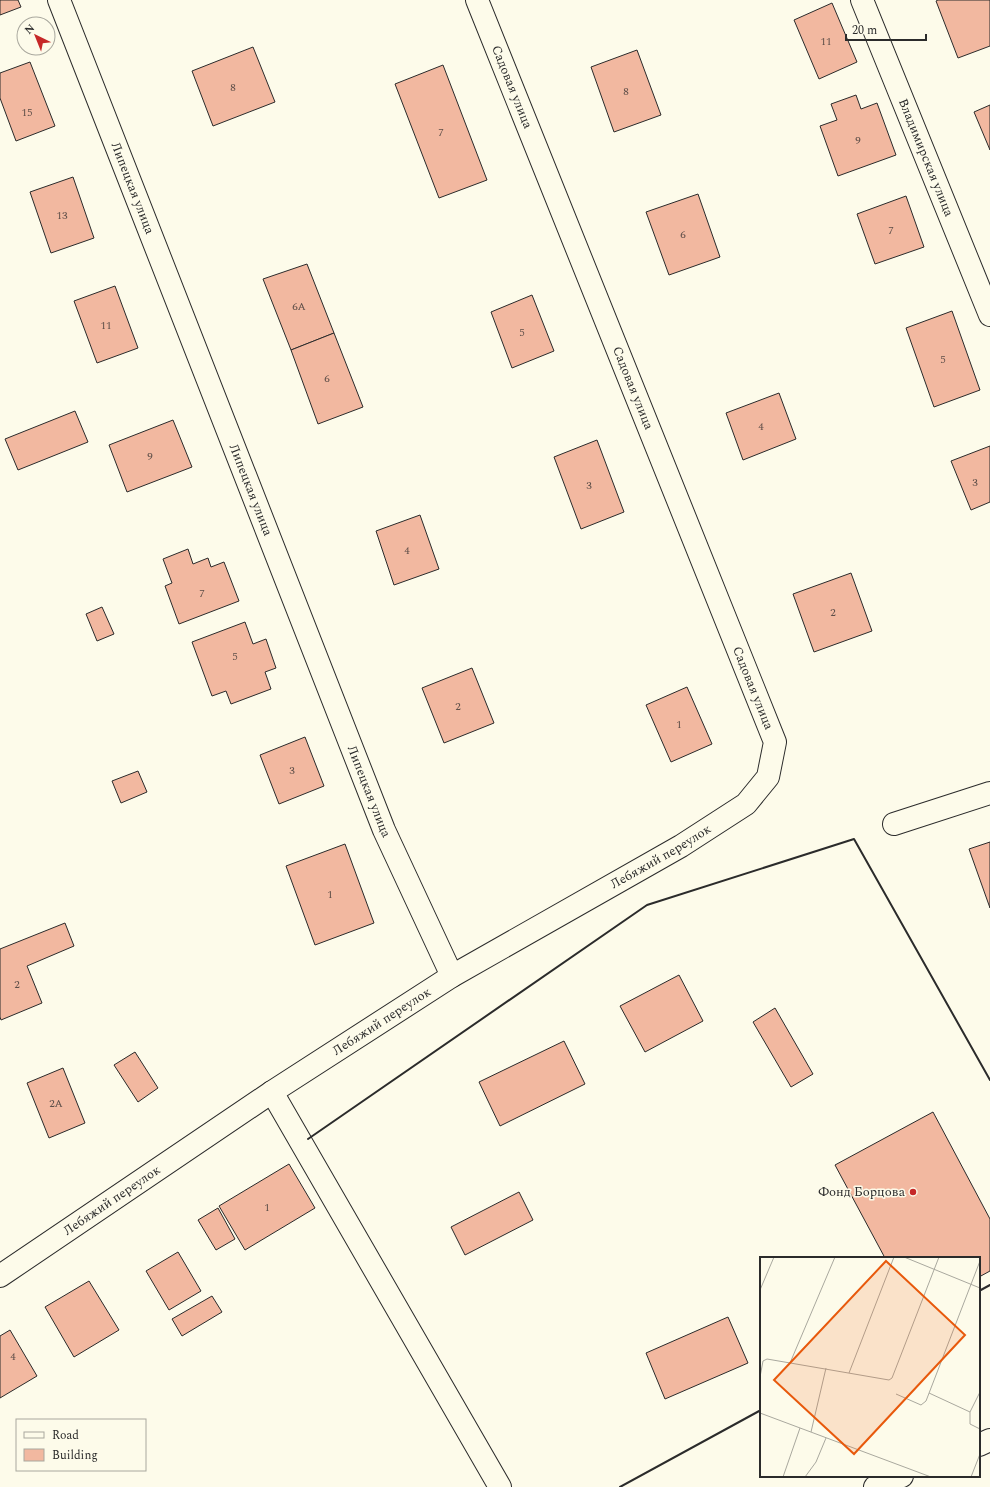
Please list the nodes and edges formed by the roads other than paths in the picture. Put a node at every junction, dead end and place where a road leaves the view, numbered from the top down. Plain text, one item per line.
1 (60, 0) edge
2 (477, 0) edge
3 (862, 0) edge
4 (990, 316) edge
5 (768, 777) joint
6 (990, 793) edge
7 (894, 824) dead end
8 (452, 976) junction
9 (272, 1092) junction
10 (0, 1276) edge
11 (990, 1440) edge
12 (980, 1445) edge
13 (900, 1477) edge
14 (500, 1487) edge
15 (875, 1487) edge

1 - 8 street, Липецкая улица
2 - 5 street, Садовая улица
3 - 4 street, Владимирская улица
5 - 8 street, Лебяжий переулок
6 - 7 street
8 - 9 street, Лебяжий переулок
9 - 10 street, Лебяжий переулок
9 - 14 street
11 - 12 street
13 - 15 street

